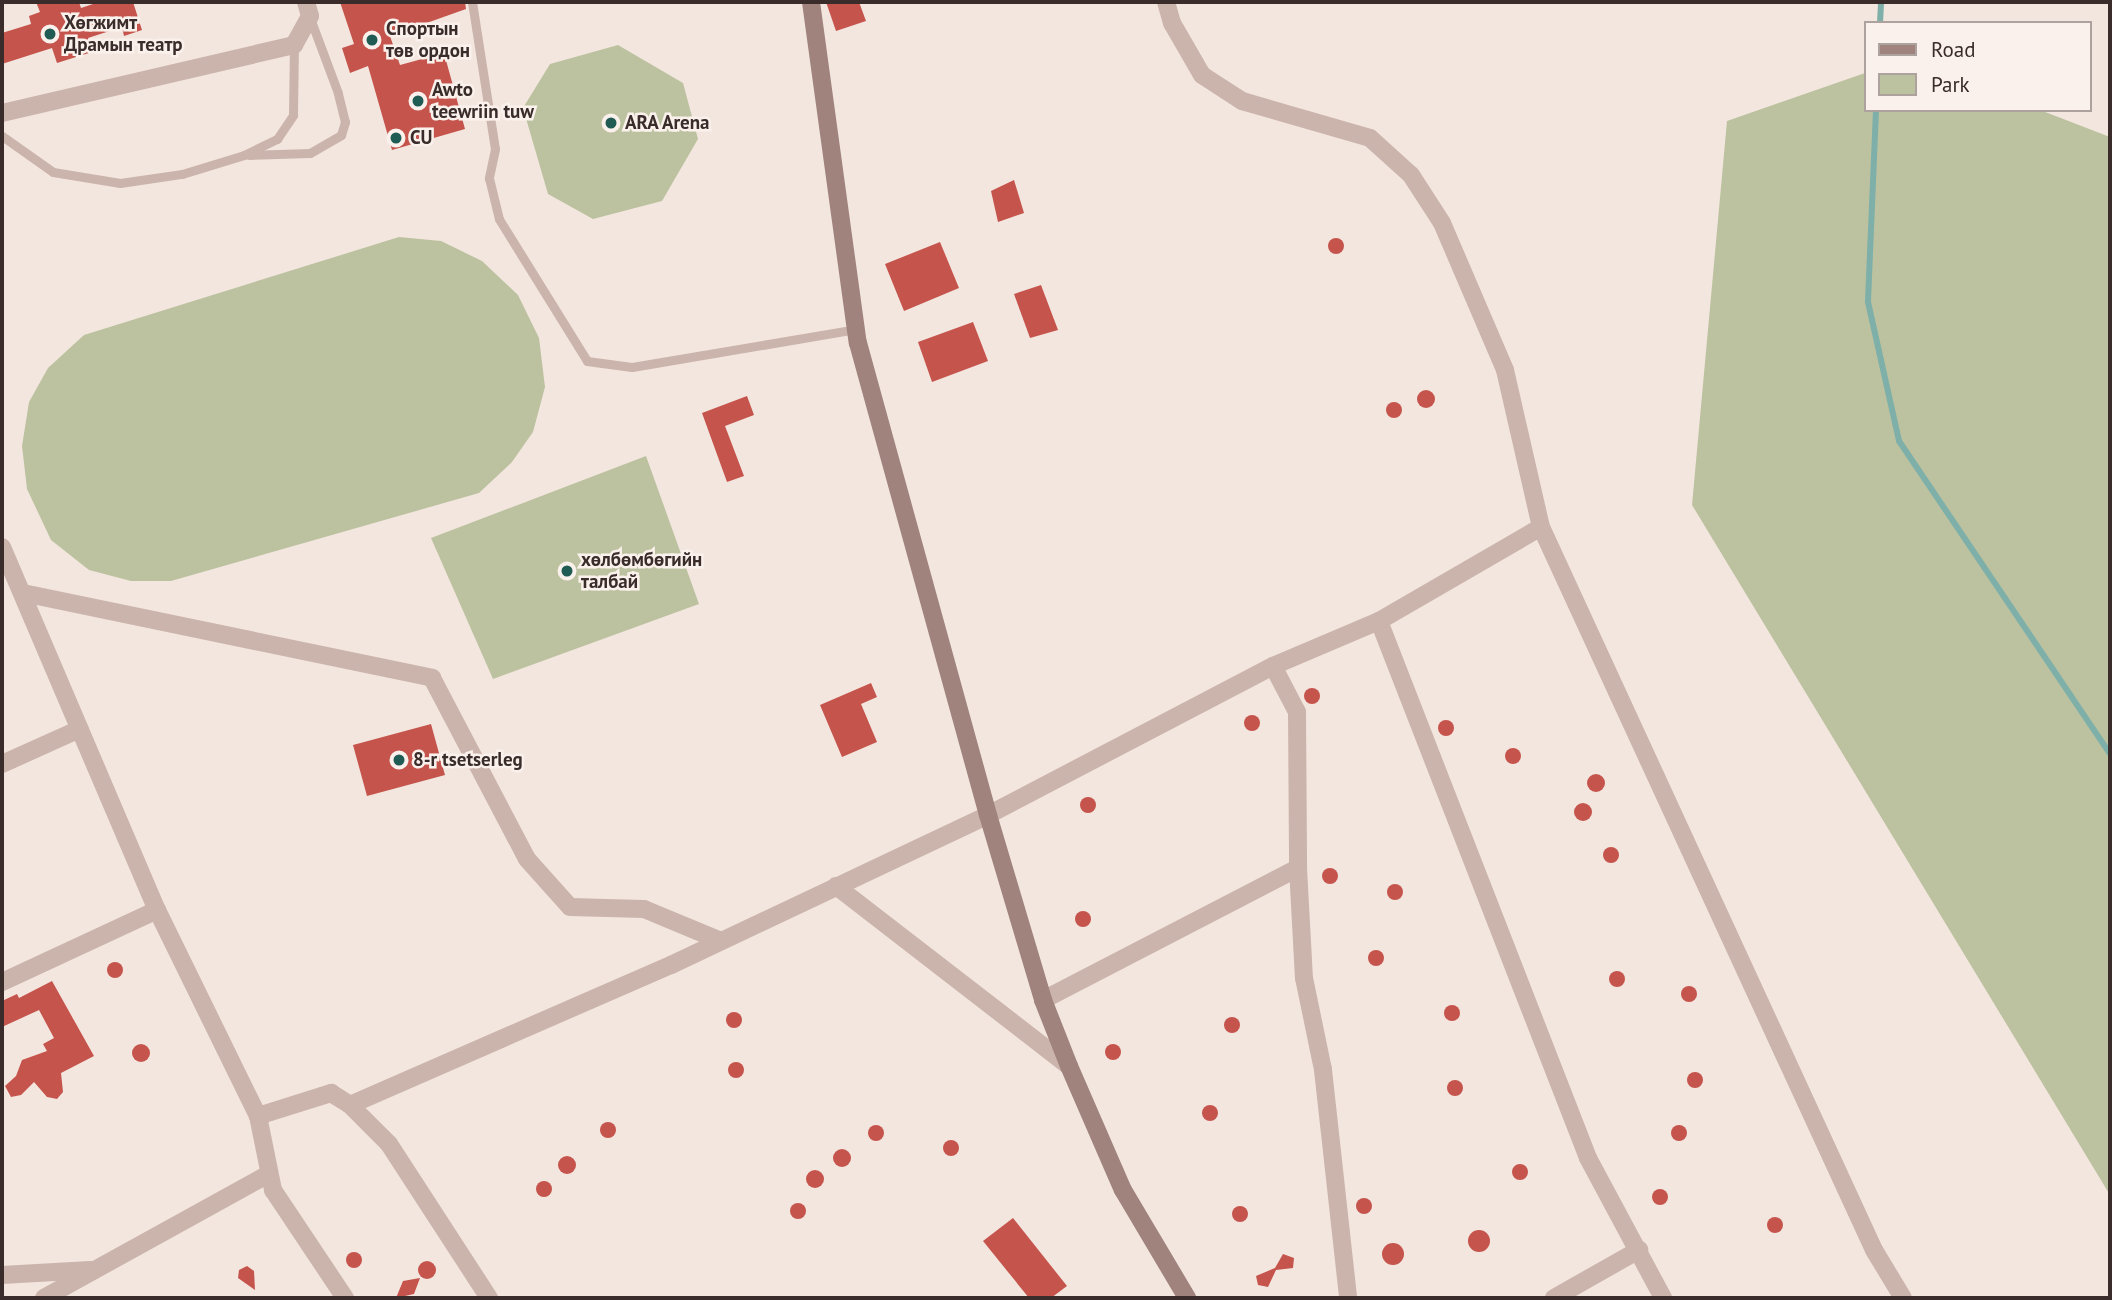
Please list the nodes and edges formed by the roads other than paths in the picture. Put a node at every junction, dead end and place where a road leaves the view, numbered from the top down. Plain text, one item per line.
1 (472, 2) edge
2 (811, 2) edge
3 (1166, 2) edge
4 (308, 9) edge
5 (294, 45) junction
6 (2, 113) edge
7 (2, 136) edge
8 (244, 156) junction
9 (856, 329) junction
10 (1541, 527) junction
11 (2, 547) edge
12 (23, 593) junction
13 (1379, 621) junction
14 (1273, 666) junction
15 (80, 729) junction
16 (2, 764) edge
17 (988, 815) junction
18 (1298, 868) junction
19 (836, 886) junction
20 (157, 910) junction
21 (721, 941) junction
22 (2, 982) edge
23 (1043, 1000) junction
24 (1069, 1066) junction
25 (350, 1105) junction
26 (258, 1116) junction
27 (267, 1175) junction
28 (1639, 1250) junction
29 (97, 1270) junction
30 (2, 1275) edge
31 (44, 1298) edge
32 (345, 1298) edge
33 (489, 1298) edge
34 (1187, 1298) edge
35 (1348, 1298) edge
36 (1554, 1298) edge
37 (1663, 1298) edge
38 (1902, 1298) edge

1 - 9 lane
2 - 9 street
3 - 10 street
4 - 5 street
4 - 8 lane
5 - 6 street
5 - 8 lane
7 - 8 lane
9 - 17 street
10 - 13 street
10 - 38 street
11 - 12 street
12 - 15 street
12 - 21 street
13 - 14 street
13 - 28 street
14 - 17 street
14 - 18 street
15 - 16 street
15 - 20 street
17 - 19 street
17 - 23 street
18 - 23 street
18 - 35 street
19 - 21 street
19 - 24 street
20 - 22 street
20 - 26 street
21 - 25 street
23 - 24 street
24 - 34 street
25 - 26 street
25 - 33 street
26 - 27 street
27 - 29 street
27 - 32 street
28 - 36 street
28 - 37 street
29 - 30 street
29 - 31 street

